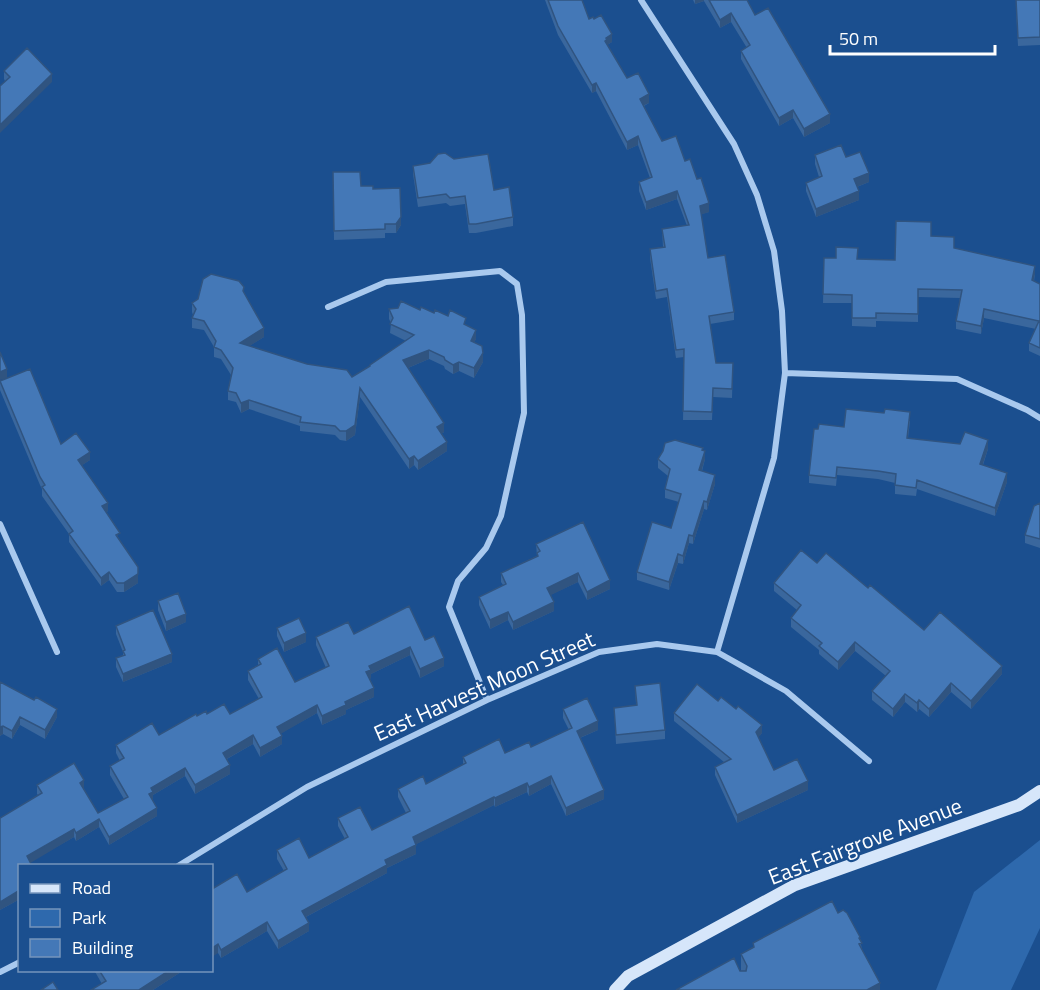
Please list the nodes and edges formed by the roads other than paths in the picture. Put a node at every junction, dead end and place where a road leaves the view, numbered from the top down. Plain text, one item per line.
1 (641, 0) edge
2 (328, 307) dead end
3 (785, 373) junction
4 (1040, 418) edge
5 (0, 524) edge
6 (57, 652) dead end
7 (717, 652) junction
8 (487, 700) junction
9 (869, 761) dead end
10 (1040, 791) edge
11 (181, 864) edge
12 (18, 963) edge
13 (0, 972) edge
14 (615, 990) edge

1 - 3 street
2 - 8 street
3 - 4 street
3 - 7 street
5 - 6 street
7 - 8 street, East Harvest Moon Street
7 - 9 street, East Harvest Moon Street
8 - 11 street, East Harvest Moon Street
10 - 14 street, East Fairgrove Avenue
12 - 13 street

